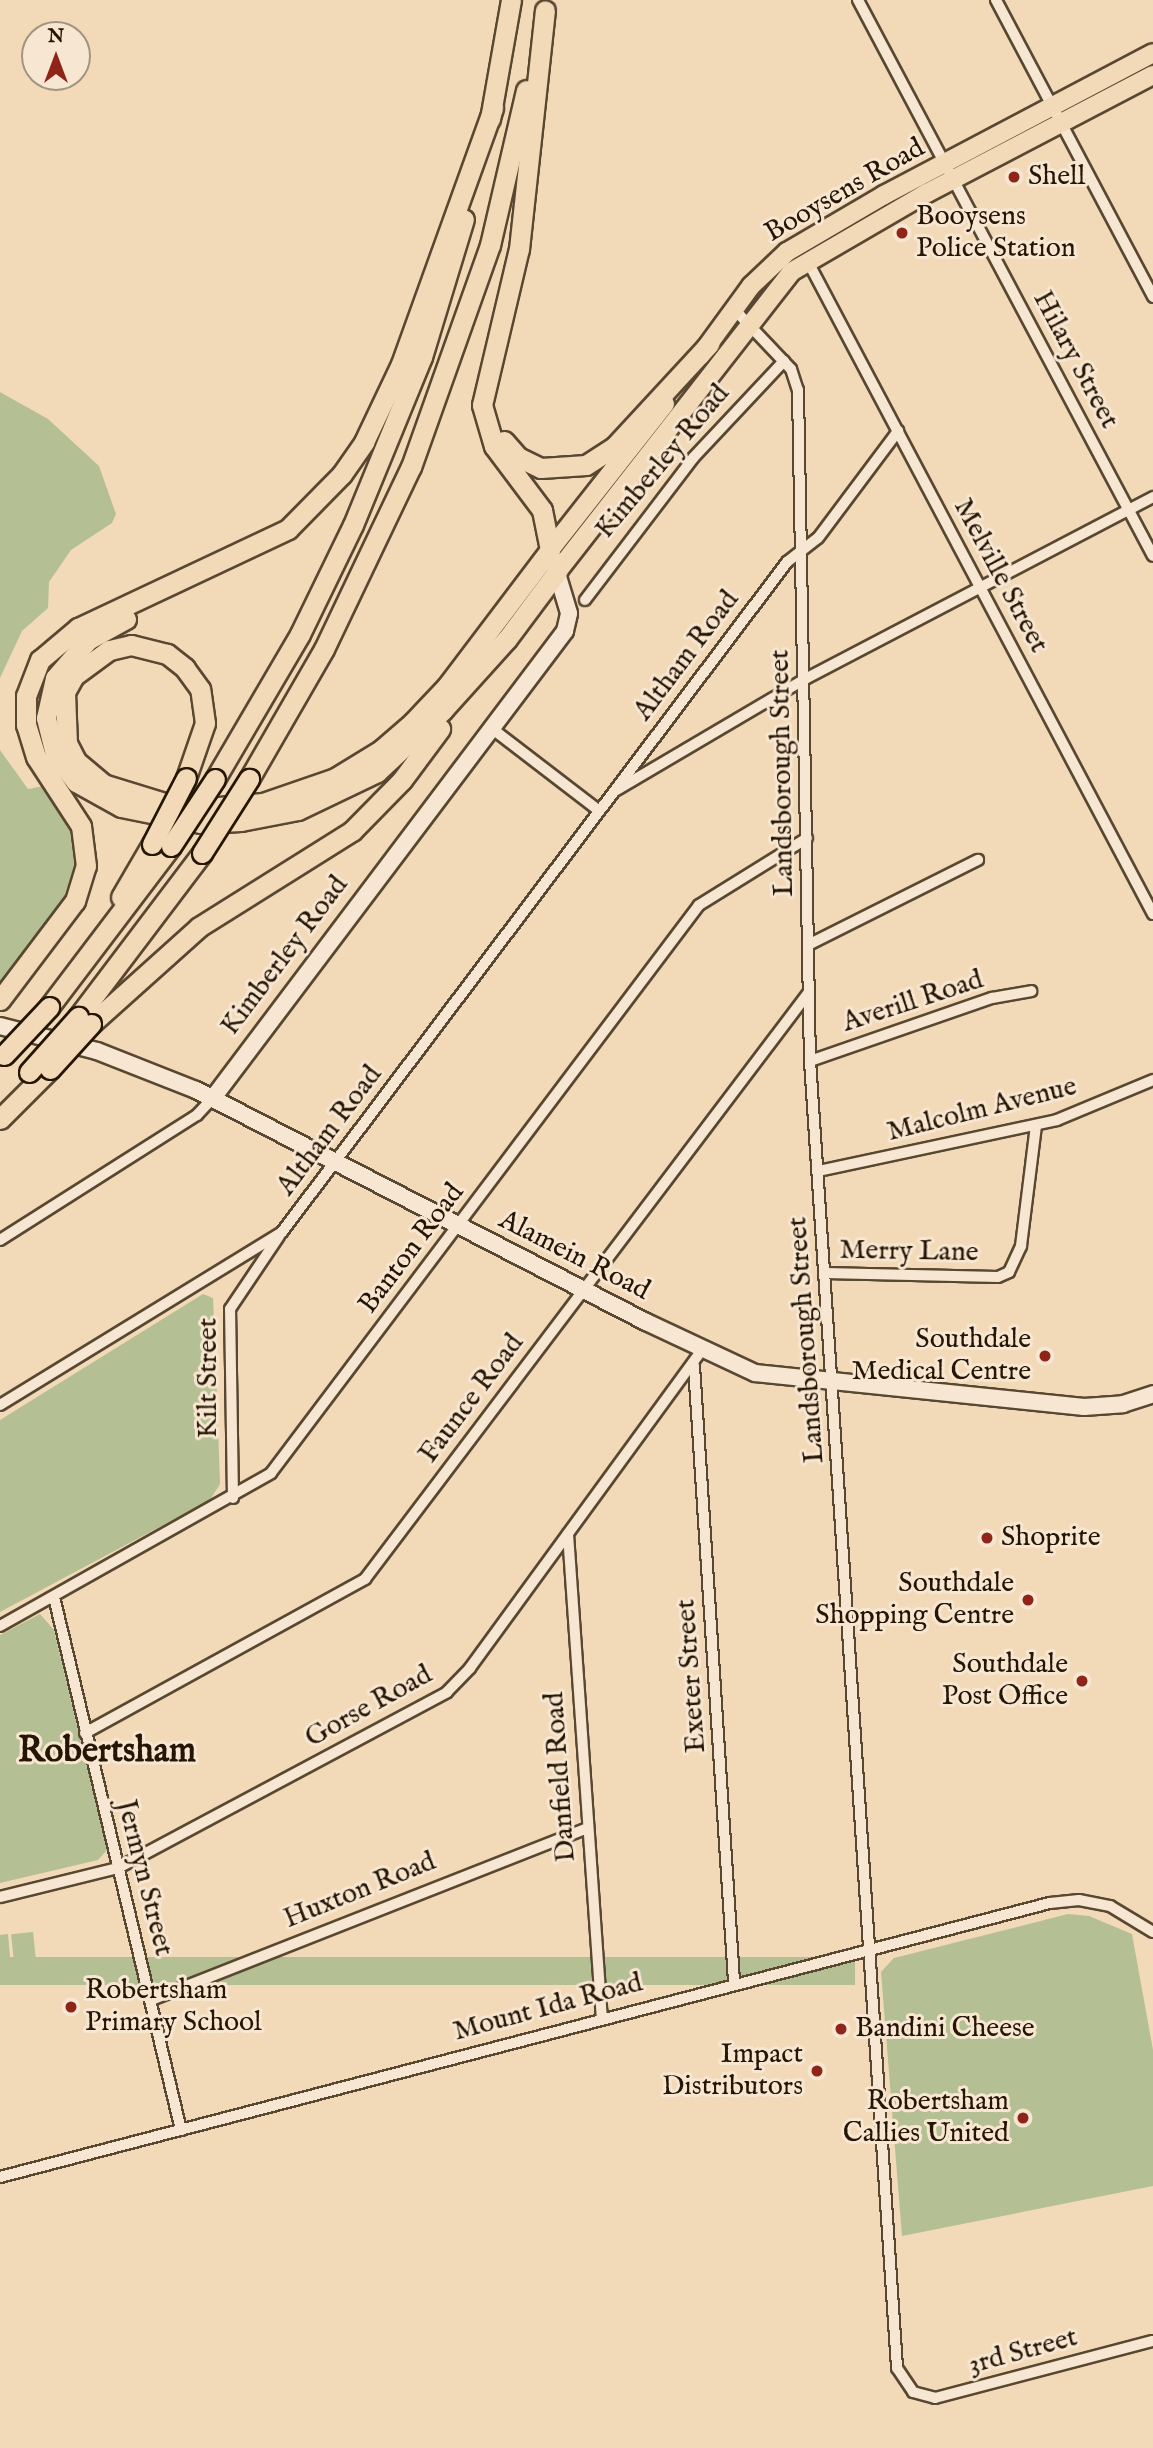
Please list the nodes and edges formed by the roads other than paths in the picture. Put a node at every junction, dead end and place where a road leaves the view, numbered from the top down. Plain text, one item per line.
1 (511, 0) edge
2 (858, 0) edge
3 (996, 0) edge
4 (545, 5) edge
5 (1151, 65) edge
6 (492, 108) junction
7 (1058, 114) junction
8 (945, 163) junction
9 (954, 180) junction
10 (807, 260) junction
11 (1153, 296) edge
12 (734, 309) junction
13 (748, 323) junction
14 (709, 344) junction
15 (784, 361) junction
16 (491, 366) junction
17 (898, 431) junction
18 (1153, 497) edge
19 (1129, 510) junction
20 (288, 529) junction
21 (550, 550) junction
22 (800, 550) junction
23 (1153, 556) edge
24 (554, 575) junction
25 (981, 589) junction
26 (585, 600) dead end
27 (507, 639) junction
28 (805, 679) junction
29 (490, 727) junction
30 (613, 792) junction
31 (597, 809) junction
32 (807, 838) junction
33 (162, 845) junction
34 (978, 860) dead end
35 (1153, 914) edge
36 (810, 944) junction
37 (1031, 991) dead end
38 (809, 992) junction
39 (0, 1000) edge
40 (84, 1021) junction
41 (1, 1026) edge
42 (2, 1057) edge
43 (810, 1060) junction
44 (1153, 1080) edge
45 (213, 1098) junction
46 (0, 1103) edge
47 (0, 1119) edge
48 (1036, 1126) junction
49 (335, 1163) junction
50 (818, 1171) junction
51 (457, 1226) junction
52 (282, 1232) junction
53 (0, 1240) edge
54 (825, 1273) junction
55 (584, 1289) junction
56 (702, 1350) junction
57 (694, 1366) junction
58 (832, 1381) junction
59 (1153, 1394) edge
60 (0, 1405) edge
61 (233, 1498) junction
62 (568, 1534) junction
63 (54, 1597) junction
64 (0, 1626) edge
65 (85, 1733) junction
66 (587, 1828) junction
67 (118, 1868) junction
68 (0, 1897) edge
69 (1153, 1931) edge
70 (867, 1947) junction
71 (734, 1982) junction
72 (151, 2000) junction
73 (602, 2017) junction
74 (181, 2130) junction
75 (0, 2177) edge
76 (1153, 2341) edge
77 (907, 2388) joint

1 - 6 highway
2 - 8 street, Hilary Street
3 - 7 street
4 - 16 highway
4 - 40 highway, bridge
5 - 7 main road, Booysens Road
6 - 20 highway
6 - 33 highway, bridge
7 - 8 main road, Booysens Road
7 - 9 main road, Booysens Road
7 - 11 street
8 - 9 street, Hilary Street
8 - 12 main road, Booysens Road
9 - 10 main road, Booysens Road
9 - 19 street, Hilary Street
10 - 13 main road, Booysens Road
10 - 17 street, Melville Street
12 - 13 street, Landsborough Street
12 - 14 main road, Booysens Road
13 - 15 street, Landsborough Street
13 - 24 main road, Booysens Road
14 - 16 highway
14 - 21 main road, Booysens Road
15 - 22 street, Landsborough Street
15 - 26 street, Kimberley Road
16 - 21 highway
17 - 22 street, Altham Road
17 - 25 street, Melville Street
18 - 19 street, Altham Road
19 - 23 street, Hilary Street
19 - 25 street, Altham Road
20 - 27 highway
20 - 39 highway
21 - 24 main road, Kimberley Road
21 - 33 highway, bridge
22 - 28 street, Landsborough Street
22 - 30 street, Altham Road
24 - 27 highway
24 - 29 main road, Kimberley Road
25 - 28 street, Altham Road
25 - 35 street, Melville Street
27 - 40 highway
28 - 30 street, Altham Road
28 - 32 street, Landsborough Street
29 - 31 street
29 - 45 main road, Kimberley Road
30 - 31 street, Altham Road
31 - 49 street, Altham Road
32 - 36 street, Landsborough Street
32 - 51 street, Banton Road
33 - 42 highway, bridge
34 - 36 street
36 - 38 street, Landsborough Street
37 - 43 street, Averill Road
38 - 43 street, Landsborough Street
38 - 55 street, Faunce Road
40 - 46 highway, bridge
40 - 47 highway, bridge
41 - 45 main road, Alamein Road
43 - 50 street, Landsborough Street
44 - 48 street, Malcolm Avenue
45 - 49 main road, Alamein Road
45 - 53 street, Kimberley Road
48 - 50 street, Malcolm Avenue
48 - 54 street, Merry Lane
49 - 51 main road, Alamein Road
49 - 52 street, Altham Road
50 - 54 street, Landsborough Street
51 - 55 main road, Alamein Road
51 - 61 street, Banton Road
52 - 60 street, Altham Road
52 - 61 street, Kilt Street
54 - 58 street, Landsborough Street
55 - 56 main road, Alamein Road
55 - 65 street, Faunce Road
56 - 57 street, Gorse Road
56 - 58 main road, Alamein Road
57 - 62 street, Gorse Road
57 - 71 street, Exeter Street
58 - 59 main road, Alamein Road
58 - 70 street, Landsborough Street
61 - 63 street, Banton Road
62 - 66 street, Danfield Road
62 - 67 street, Gorse Road
63 - 64 street, Banton Road
63 - 65 street, Jermyn Street
65 - 67 street, Jermyn Street
66 - 72 street, Huxton Road
66 - 73 street, Danfield Road
67 - 68 street, Gorse Road
67 - 72 street, Jermyn Street
69 - 70 street, Mount Ida Road
70 - 71 street, Mount Ida Road
70 - 77 street, Landsborough Street
71 - 73 street, Mount Ida Road
72 - 74 street, Jermyn Street
73 - 74 street, Mount Ida Road
74 - 75 street, Mount Ida Road
76 - 77 street, 3rd Street

